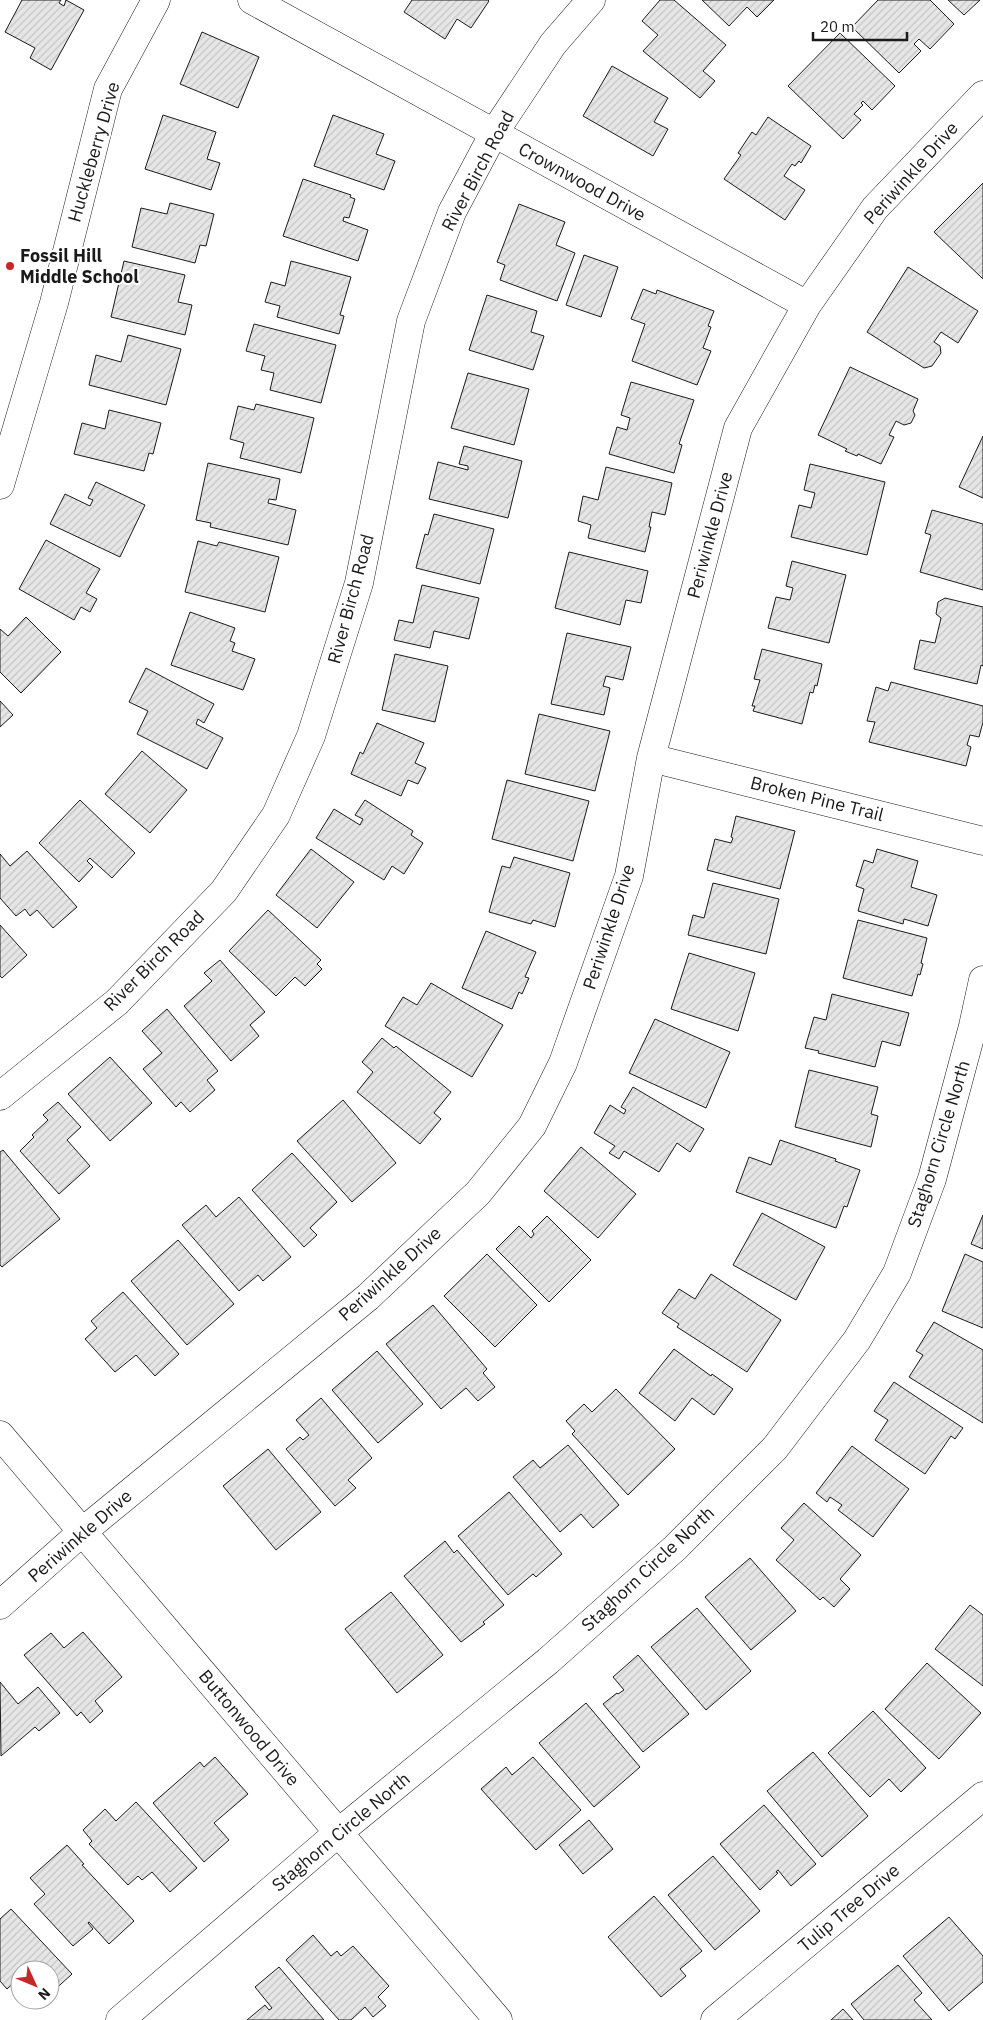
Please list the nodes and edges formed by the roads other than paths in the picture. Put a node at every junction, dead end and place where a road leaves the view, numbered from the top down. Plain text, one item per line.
1 (156, 0) edge
2 (252, 0) edge
3 (591, 0) edge
4 (983, 95) edge
5 (494, 133) junction
6 (807, 305) junction
7 (0, 485) edge
8 (651, 758) junction
9 (983, 841) edge
10 (983, 980) edge
11 (0, 1096) edge
12 (0, 1435) edge
13 (82, 1532) junction
14 (0, 1605) edge
15 (983, 1796) edge
16 (338, 1833) junction
17 (120, 2020) edge
18 (498, 2020) edge
19 (715, 2020) edge

1 - 7 street, Huckleberry Drive
2 - 5 street, Crownwood Drive
3 - 5 street, River Birch Road
4 - 6 street, Periwinkle Drive
5 - 6 street, Crownwood Drive
5 - 11 street, River Birch Road
6 - 8 street, Periwinkle Drive
8 - 9 street, Broken Pine Trail
8 - 13 street, Periwinkle Drive
10 - 16 street, Staghorn Circle North
12 - 13 street, Buttonwood Drive
13 - 14 street, Periwinkle Drive
13 - 16 street, Buttonwood Drive
15 - 19 street, Tulip Tree Drive
16 - 17 street, Staghorn Circle North
16 - 18 street, Buttonwood Drive

